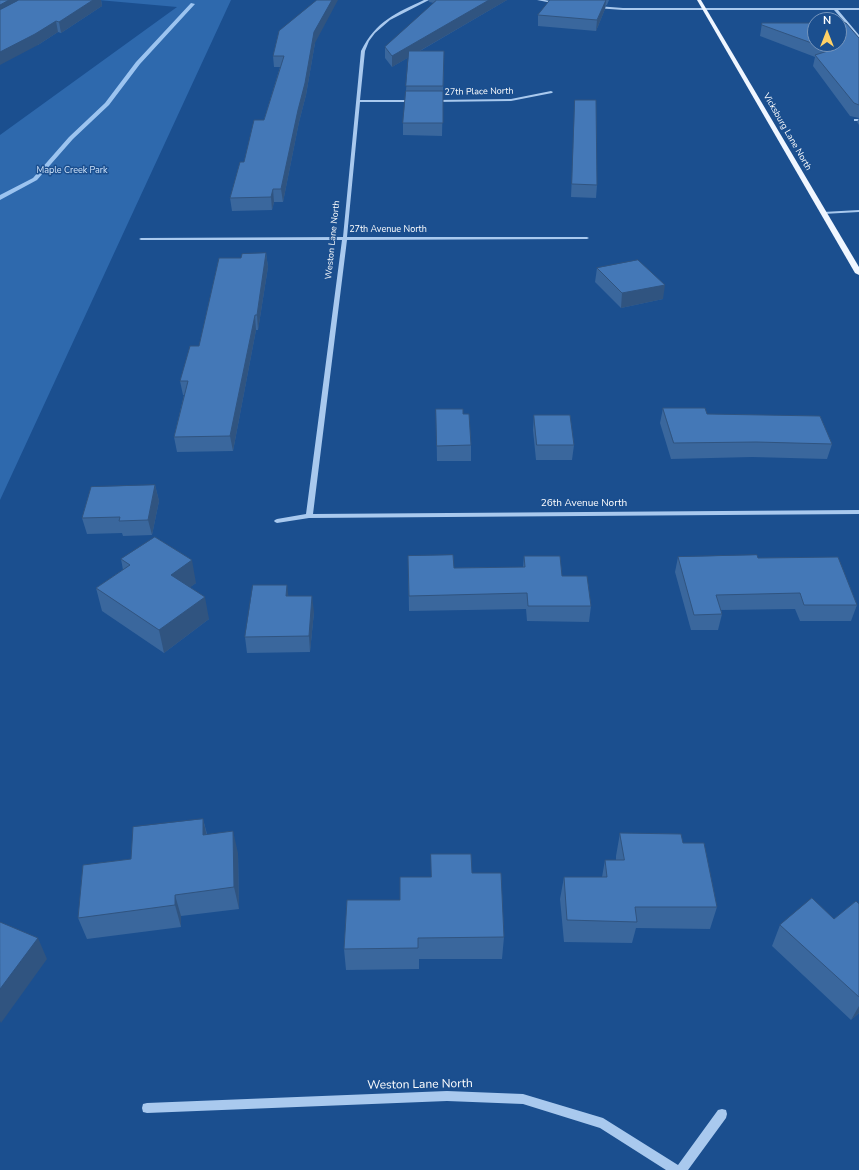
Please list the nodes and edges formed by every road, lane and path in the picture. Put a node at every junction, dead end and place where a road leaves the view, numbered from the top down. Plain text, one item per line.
1 (427, 0) edge
2 (539, 0) edge
3 (699, 0) edge
4 (564, 4) edge
5 (593, 7) edge
6 (704, 9) junction
7 (835, 9) junction
8 (859, 9) edge
9 (859, 37) edge
10 (551, 92) dead end
11 (358, 101) junction
12 (419, 101) edge
13 (427, 101) edge
14 (859, 211) edge
15 (823, 213) junction
16 (345, 238) junction
17 (587, 238) dead end
18 (141, 239) dead end
19 (859, 273) edge
20 (859, 512) edge
21 (309, 516) junction
22 (277, 521) dead end
23 (147, 1108) dead end
24 (722, 1114) dead end
25 (676, 1170) edge
26 (681, 1170) edge

1 - 11 street, Weston Lane North
2 - 4 street
3 - 6 main road, Vicksburg Lane North
5 - 6 street
6 - 7 street
6 - 15 main road, Vicksburg Lane North
7 - 8 street
7 - 9 street
10 - 13 street, 27th Place North
11 - 12 street
11 - 16 street, Weston Lane North
14 - 15 street
15 - 19 main road, Vicksburg Lane North
16 - 17 street, 27th Avenue North
16 - 18 street, 27th Avenue North
16 - 21 street, Weston Lane North
20 - 21 street, 26th Avenue North
21 - 22 street, 26th Avenue North
23 - 25 street, Weston Lane North
24 - 26 street

